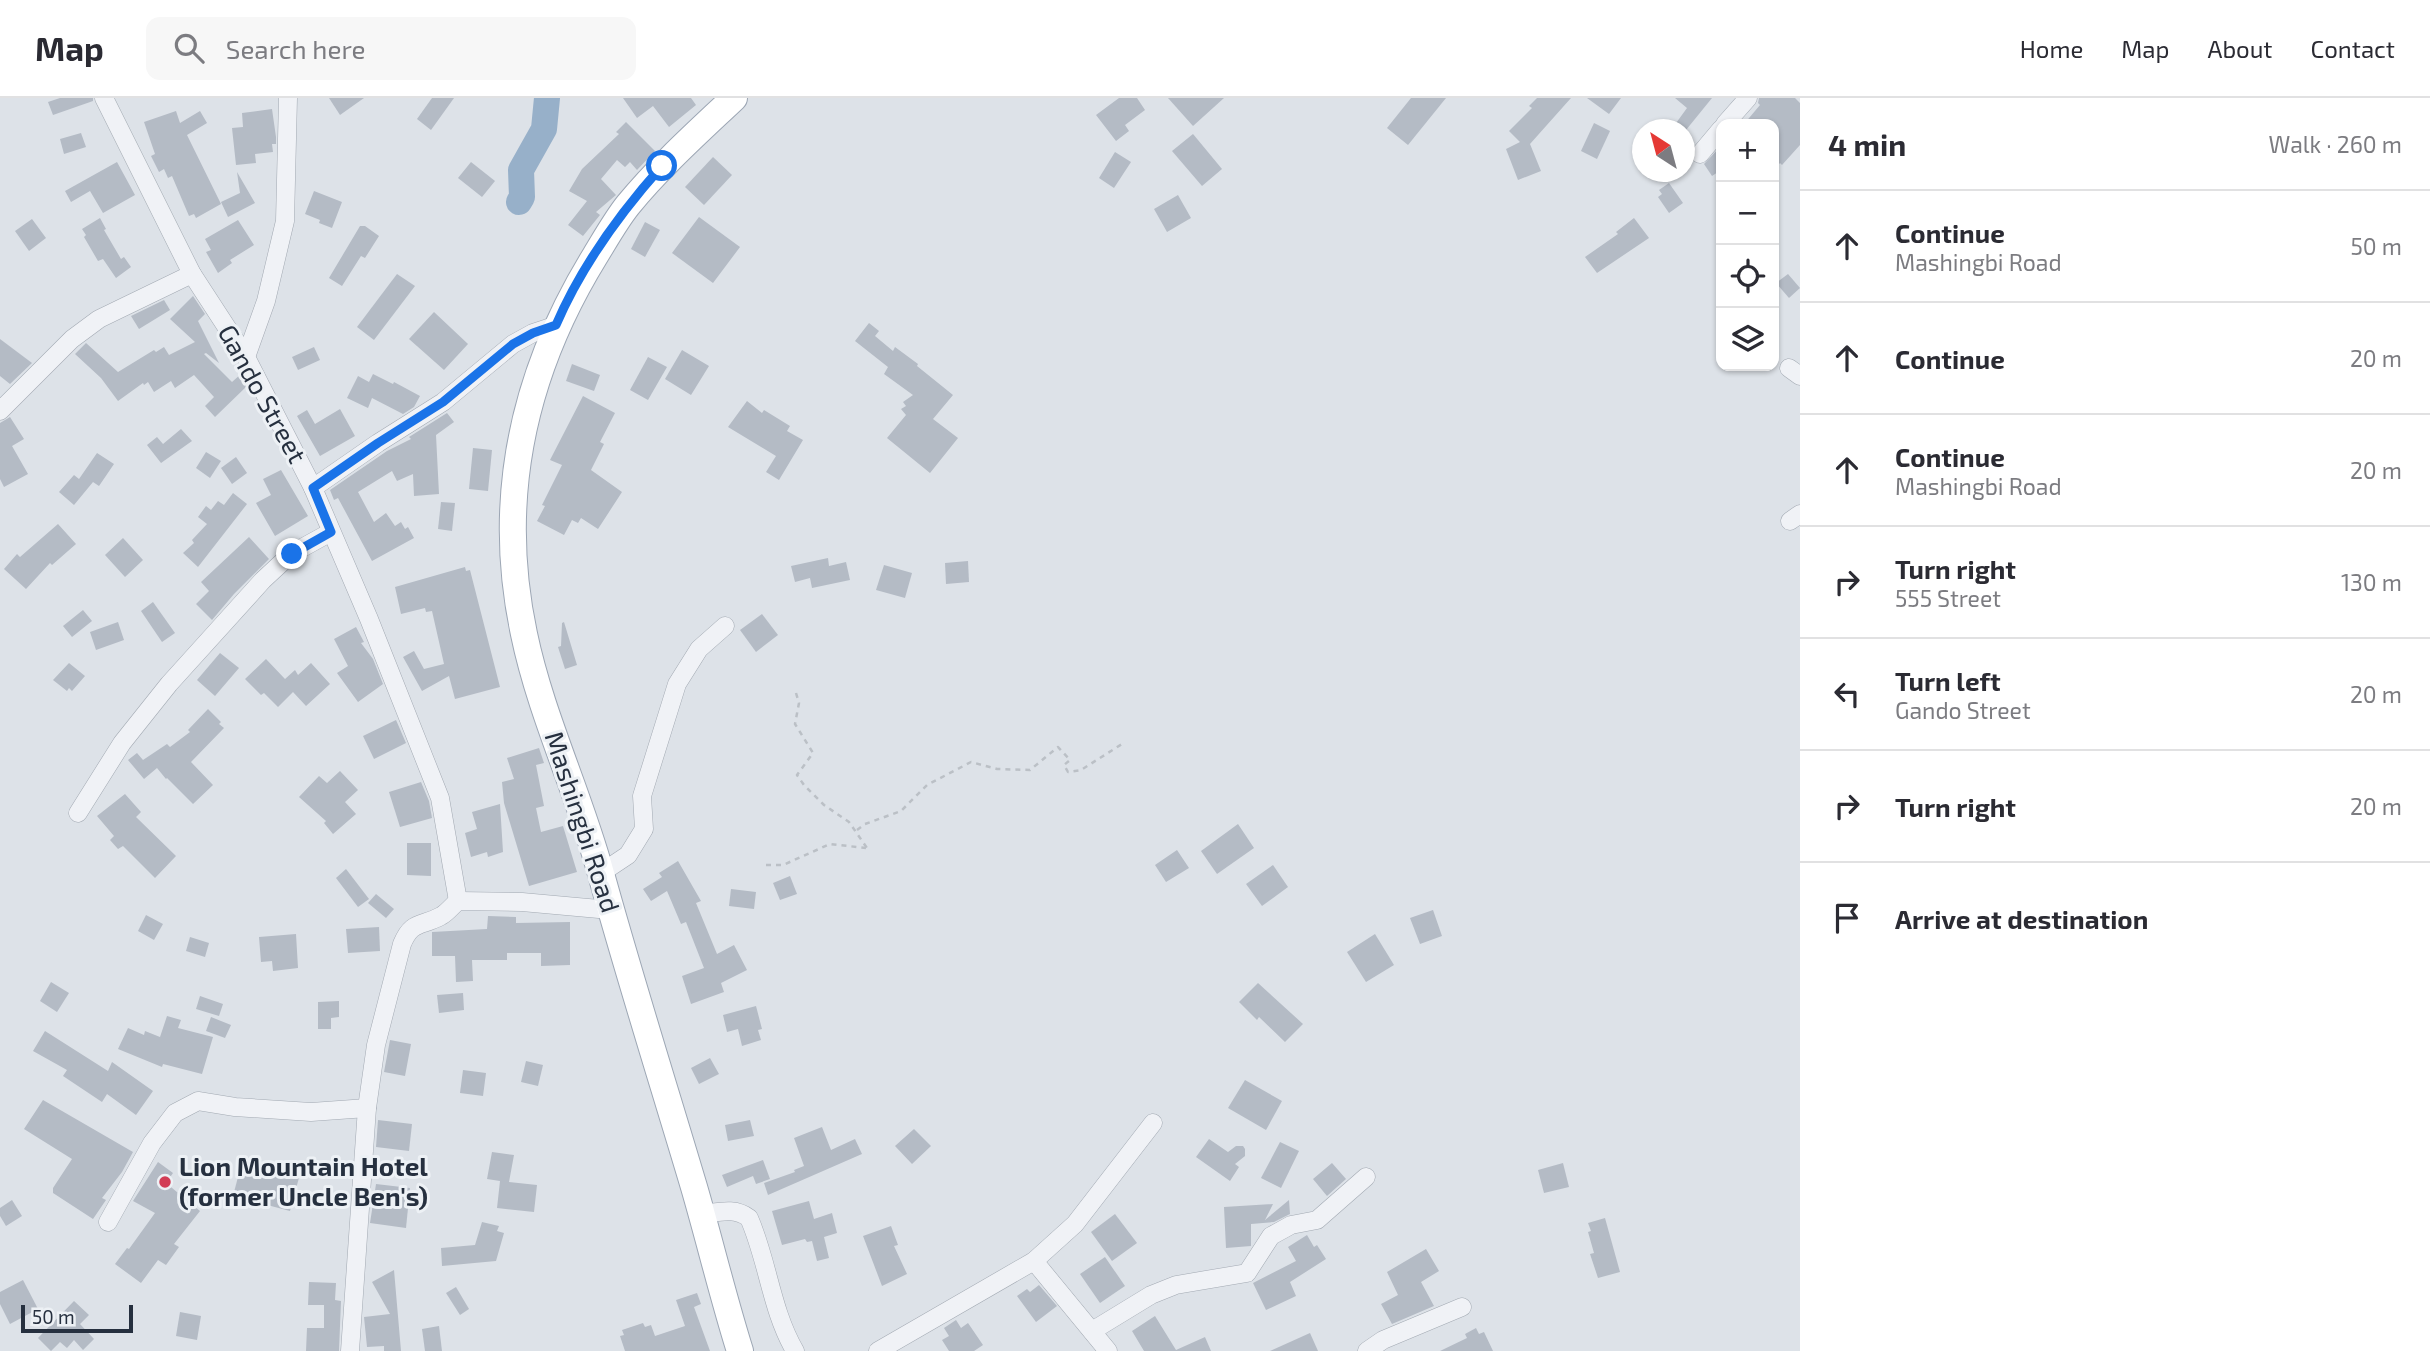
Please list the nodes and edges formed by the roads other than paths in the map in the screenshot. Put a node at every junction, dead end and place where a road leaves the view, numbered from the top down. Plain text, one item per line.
1 (104, 98) edge
2 (288, 98) edge
3 (734, 98) edge
4 (1748, 98) edge
5 (1729, 119) edge
6 (1716, 135) edge
7 (1700, 154) dead end
8 (192, 274) junction
9 (556, 325) junction
10 (246, 357) junction
11 (0, 411) edge
12 (313, 488) junction
13 (331, 532) junction
14 (725, 626) dead end
15 (78, 813) dead end
16 (601, 873) junction
17 (458, 901) junction
18 (610, 910) junction
19 (368, 1108) junction
20 (1153, 1123) dead end
21 (1366, 1177) dead end
22 (702, 1214) junction
23 (108, 1222) dead end
24 (1034, 1261) junction
25 (1462, 1307) dead end
26 (1092, 1331) junction
27 (350, 1351) edge
28 (740, 1351) edge
29 (795, 1351) edge
30 (878, 1351) edge
31 (1108, 1351) edge
32 (1367, 1351) edge

1 - 8 street, Gando Street
2 - 10 street
3 - 9 main road, Mashingbi Road
4 - 5 street
6 - 7 street
8 - 10 street, Gando Street
8 - 11 street
9 - 12 street
9 - 16 main road, Mashingbi Road
10 - 12 street, Gando Street
12 - 13 street, Gando Street
13 - 15 street
13 - 17 street, Gando Street
14 - 16 street
16 - 18 main road, Mashingbi Road
17 - 18 street
17 - 19 street
18 - 22 main road, Mashingbi Road
19 - 23 street
19 - 27 street
20 - 24 street
21 - 26 street
22 - 28 main road, Mashingbi Road
22 - 29 street
24 - 26 street
24 - 30 street
25 - 32 street
26 - 31 street

